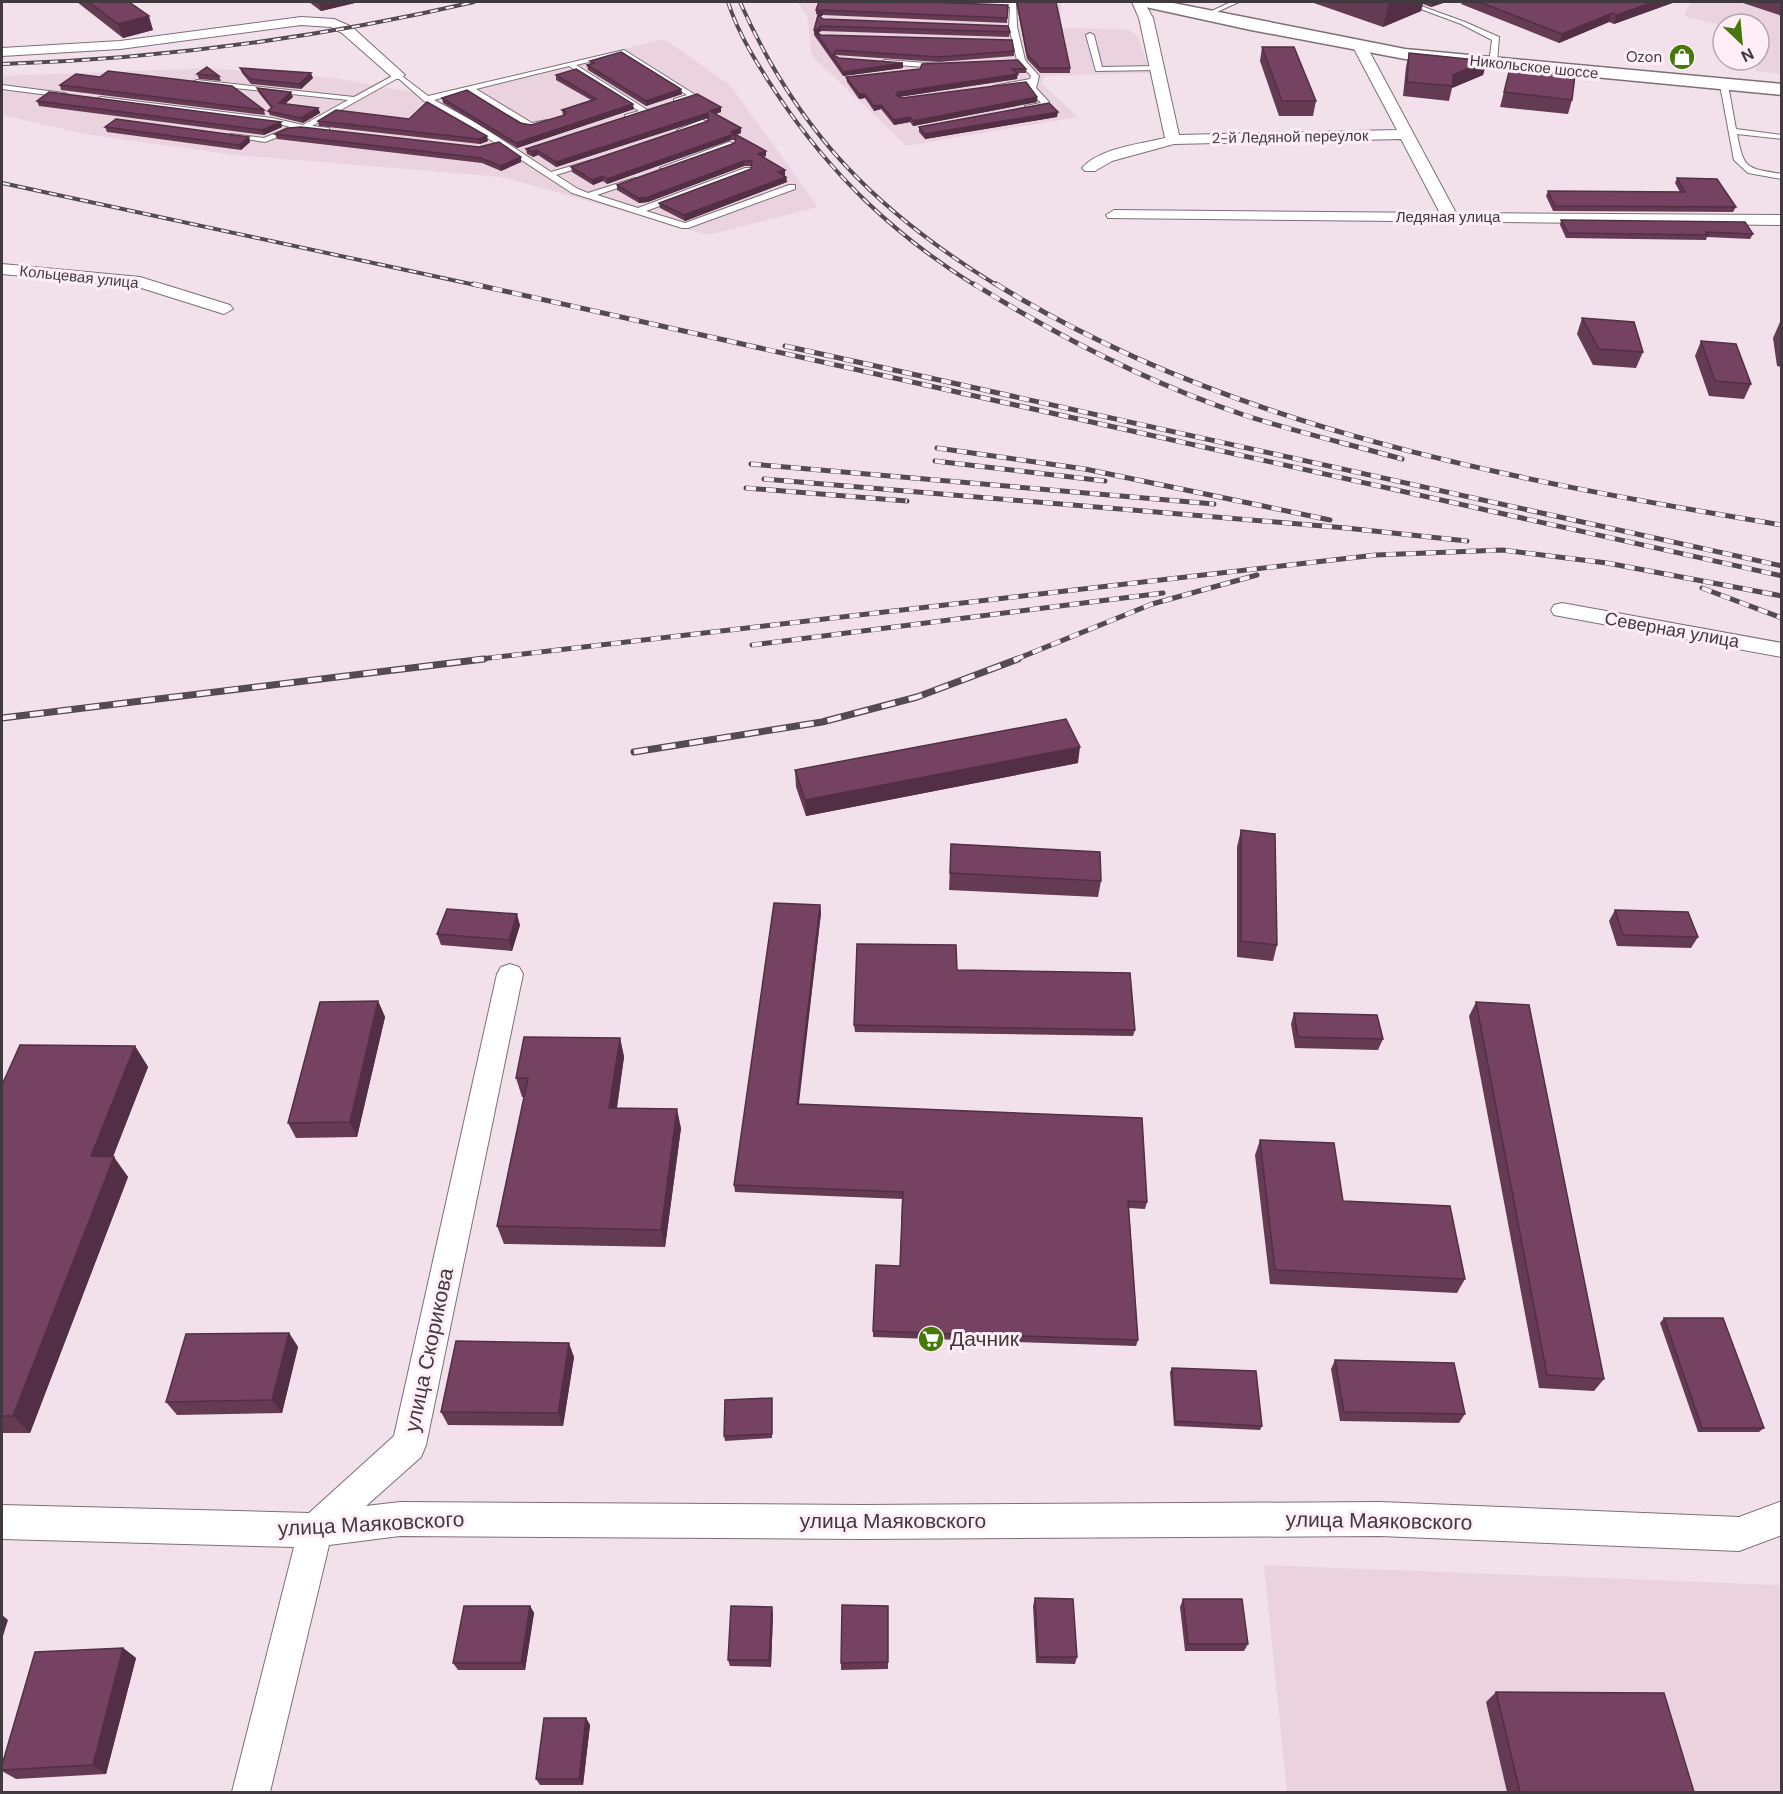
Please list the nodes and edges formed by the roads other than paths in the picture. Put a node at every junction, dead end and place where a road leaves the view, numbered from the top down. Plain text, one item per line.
1 (925, 2) edge
2 (1138, 2) edge
3 (1147, 2) edge
4 (1236, 2) edge
5 (1406, 2) edge
6 (1013, 3) edge
7 (1206, 15) junction
8 (1001, 26) edge
9 (1013, 27) junction
10 (1089, 36) dead end
11 (1005, 41) edge
12 (1016, 41) junction
13 (1360, 47) junction
14 (2, 52) edge
15 (1021, 60) junction
16 (872, 61) edge
17 (1009, 61) edge
18 (1493, 63) junction
19 (570, 64) junction
20 (951, 65) edge
21 (939, 66) junction
22 (1157, 68) junction
23 (900, 73) edge
24 (398, 75) junction
25 (1034, 81) junction
26 (189, 82) edge
27 (1724, 85) junction
28 (2, 87) edge
29 (990, 87) edge
30 (470, 89) junction
31 (1782, 90) edge
32 (72, 96) edge
33 (96, 99) edge
34 (356, 99) junction
35 (427, 99) junction
36 (664, 105) edge
37 (654, 108) edge
38 (1023, 108) edge
39 (645, 111) junction
40 (561, 118) edge
41 (623, 118) edge
42 (705, 122) edge
43 (304, 128) junction
44 (1732, 131) junction
45 (339, 132) edge
46 (221, 134) edge
47 (672, 134) edge
48 (1407, 134) junction
49 (1782, 136) edge
50 (1173, 140) junction
51 (500, 143) junction
52 (732, 144) edge
53 (490, 146) edge
54 (526, 150) edge
55 (515, 153) junction
56 (595, 160) edge
57 (1090, 168) dead end
58 (748, 170) edge
59 (655, 172) edge
60 (551, 174) junction
61 (644, 176) edge
62 (1782, 177) edge
63 (792, 187) dead end
64 (589, 195) junction
65 (638, 212) junction
66 (1114, 214) dead end
67 (1450, 216) junction
68 (1782, 220) edge
69 (2, 268) edge
70 (224, 309) dead end
71 (1562, 610) dead end
72 (1782, 650) edge
73 (510, 974) dead end
74 (1782, 1518) edge
75 (2, 1522) edge
76 (315, 1530) junction
77 (251, 1792) edge

1 - 6 lane
2 - 22 street
3 - 7 street, Никольское шоссе
4 - 7 lane
5 - 18 lane
6 - 9 lane
7 - 13 street, Никольское шоссе
8 - 9 lane
9 - 12 lane
10 - 22 lane
11 - 12 lane
12 - 15 lane
13 - 18 street, Никольское шоссе
13 - 48 street
14 - 24 street
15 - 17 lane
15 - 25 lane
16 - 21 lane
18 - 27 street, Никольское шоссе
19 - 30 lane
19 - 36 lane
19 - 39 lane
20 - 21 lane
21 - 23 lane
22 - 50 street
24 - 34 lane
24 - 35 lane
25 - 29 lane
25 - 38 lane
26 - 34 lane
27 - 31 street, Никольское шоссе
27 - 44 lane
28 - 32 lane
30 - 35 lane
30 - 40 lane
33 - 43 lane
34 - 43 lane
35 - 51 lane
37 - 39 lane
39 - 41 lane
42 - 47 lane
43 - 45 lane
43 - 46 lane
44 - 49 lane
44 - 62 lane
48 - 50 street, 2-й Ледяной переулок
48 - 67 street
50 - 57 street, 2-й Ледяной переулок
51 - 53 lane
51 - 55 lane
52 - 59 lane
54 - 55 lane
55 - 60 lane
56 - 60 lane
58 - 65 lane
60 - 64 lane
61 - 64 lane
63 - 65 lane
64 - 65 lane
66 - 67 street, Ледяная улица
67 - 68 street, Ледяная улица
69 - 70 street, Кольцевая улица
71 - 72 street, Северная улица
73 - 76 street, улица Скорикова
74 - 76 street, улица Маяковского
75 - 76 street, улица Маяковского
76 - 77 street

